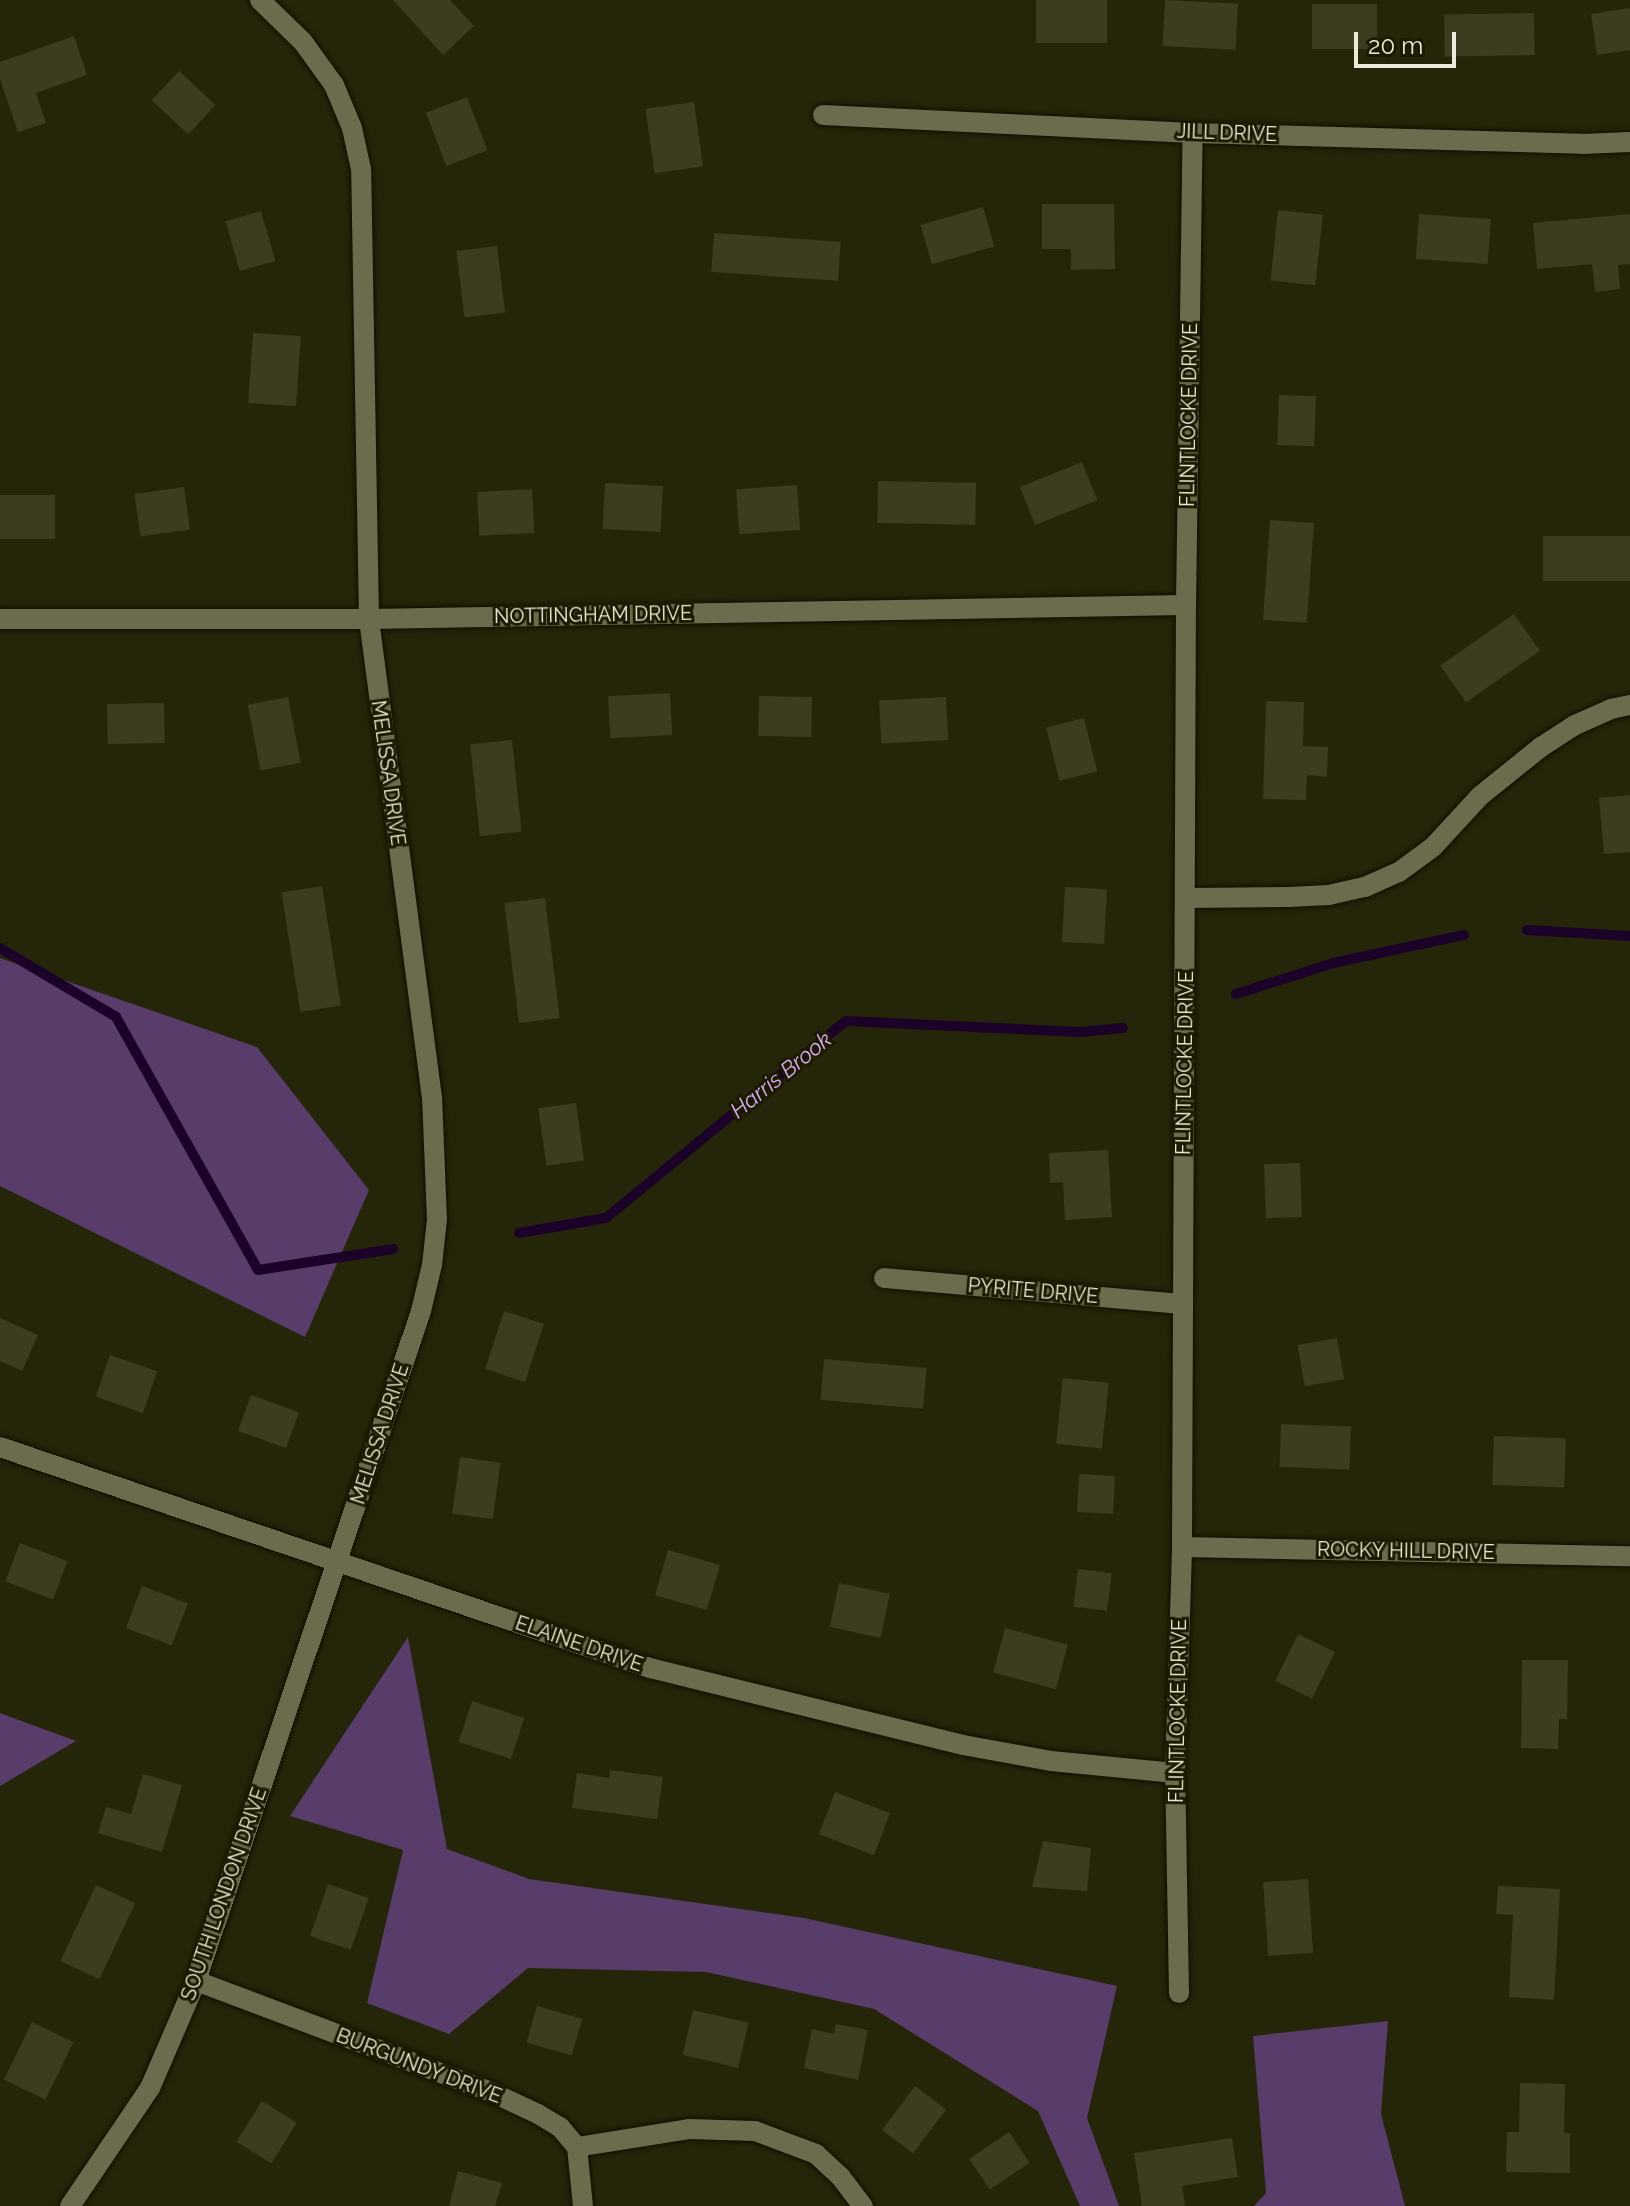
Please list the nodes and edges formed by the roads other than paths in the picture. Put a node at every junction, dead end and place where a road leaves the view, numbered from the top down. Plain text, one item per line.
1 (260, 0) edge
2 (823, 115) dead end
3 (1193, 133) junction
4 (1630, 142) edge
5 (1186, 605) junction
6 (0, 619) edge
7 (369, 619) junction
8 (1630, 705) edge
9 (1187, 898) junction
10 (884, 1278) dead end
11 (1183, 1304) junction
12 (0, 1447) edge
13 (1182, 1547) junction
14 (1630, 1556) edge
15 (338, 1562) junction
16 (1175, 1773) junction
17 (196, 1981) junction
18 (1179, 1993) dead end
19 (577, 2147) junction
20 (70, 2206) edge
21 (583, 2206) edge
22 (863, 2206) edge

1 - 7 street, MELISSA DRIVE
2 - 3 street, JILL DRIVE
3 - 4 street, JILL DRIVE
3 - 5 street, FLINTLOCKE DRIVE
5 - 7 street, NOTTINGHAM DRIVE
5 - 9 street, FLINTLOCKE DRIVE
6 - 7 street, NOTTINGHAM DRIVE
7 - 15 street, MELISSA DRIVE
8 - 9 street
9 - 11 street, FLINTLOCKE DRIVE
10 - 11 street, PYRITE DRIVE
11 - 13 street, FLINTLOCKE DRIVE
12 - 15 street, ELAINE DRIVE
13 - 14 street, ROCKY HILL DRIVE
13 - 16 street, FLINTLOCKE DRIVE
15 - 16 street, ELAINE DRIVE
15 - 17 street, SOUTH LONDON DRIVE
16 - 18 street, FLINTLOCKE DRIVE
17 - 19 street, BURGUNDY DRIVE
17 - 20 street, SOUTH LONDON DRIVE
19 - 21 street
19 - 22 street

